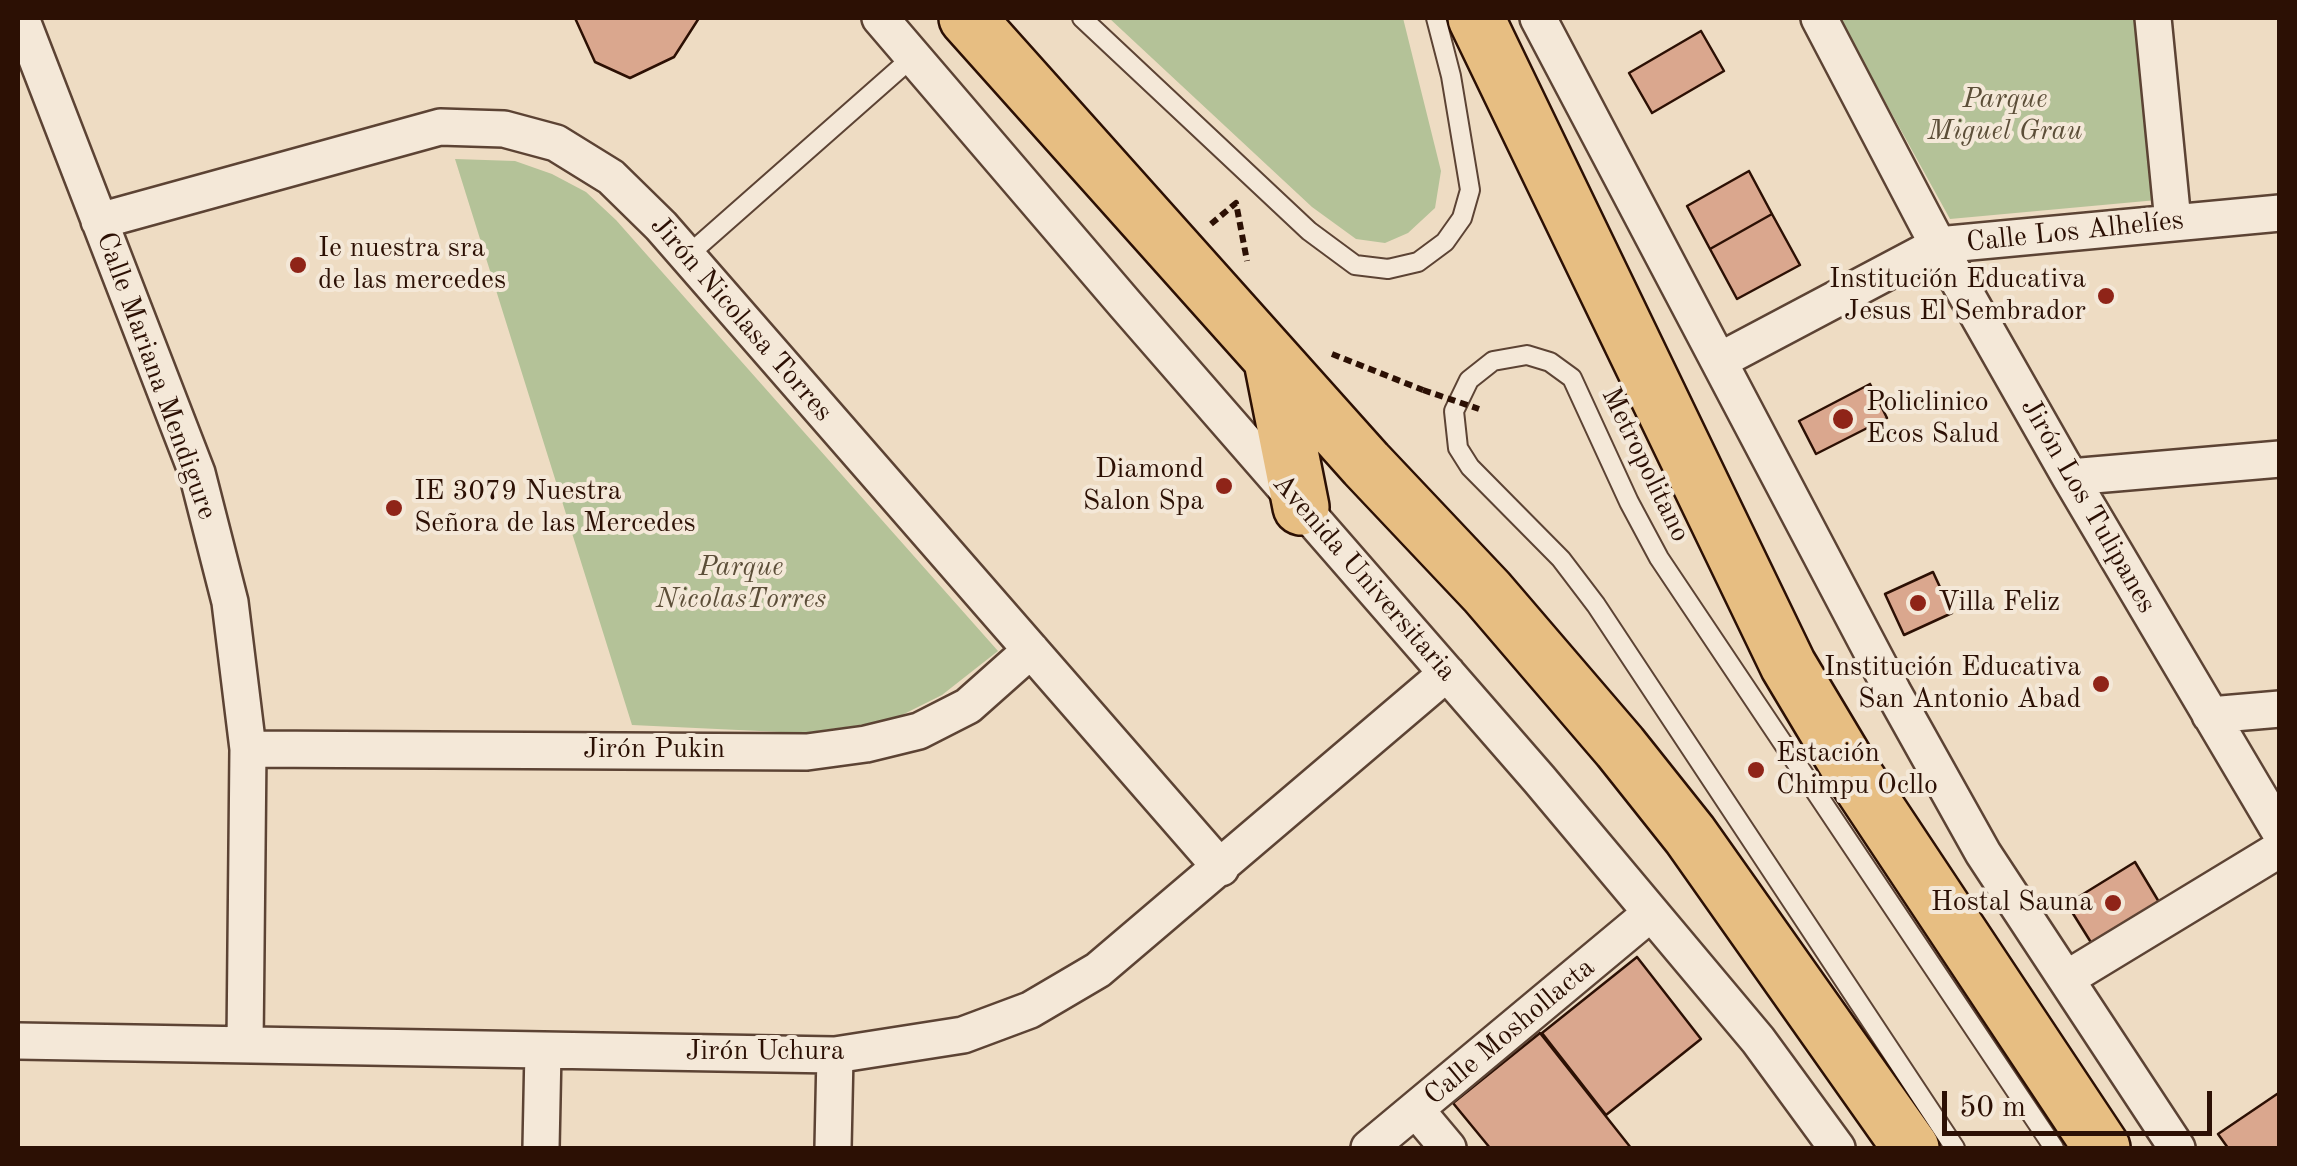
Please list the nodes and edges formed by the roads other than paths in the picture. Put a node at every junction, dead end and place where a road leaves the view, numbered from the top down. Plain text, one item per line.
1 (22, 18) edge
2 (880, 18) edge
3 (967, 18) edge
4 (1082, 18) edge
5 (1436, 18) edge
6 (1476, 18) edge
7 (1538, 18) edge
8 (1819, 18) edge
9 (2152, 18) edge
10 (915, 55) junction
11 (2280, 213) edge
12 (99, 221) junction
13 (2173, 222) junction
14 (1938, 245) junction
15 (687, 256) junction
16 (1272, 358) junction
17 (1718, 361) junction
18 (2280, 458) edge
19 (2070, 476) junction
20 (1300, 506) junction
21 (1031, 650) junction
22 (1447, 673) junction
23 (2280, 709) edge
24 (2210, 714) junction
25 (248, 749) junction
26 (2280, 832) edge
27 (2280, 849) edge
28 (1221, 868) junction
29 (1651, 913) junction
30 (2066, 979) junction
31 (18, 1041) edge
32 (245, 1045) junction
33 (543, 1050) junction
34 (835, 1055) junction
35 (1417, 1111) junction
36 (540, 1148) edge
37 (833, 1148) edge
38 (1369, 1148) edge
39 (1448, 1148) edge
40 (1837, 1148) edge
41 (1911, 1148) edge
42 (1955, 1148) edge
43 (2054, 1148) edge
44 (2102, 1148) edge
45 (2178, 1148) edge

1 - 12 street, Calle Mariana Mendigure
2 - 10 street, Avenida Universitaria
3 - 16 main road
4 - 5 lane
6 - 44 main road
7 - 17 street
8 - 14 street, Jirón Los Tulipanes
9 - 13 street
10 - 15 lane
10 - 20 street, Avenida Universitaria
11 - 13 street, Calle Los Alhelíes
12 - 15 street, Jirón Nicolasa Torres
12 - 25 street, Calle Mariana Mendigure
13 - 14 street, Calle Los Alhelíes
14 - 17 street, Calle Los Alhelíes
14 - 19 street, Jirón Los Tulipanes
15 - 21 street, Jirón Nicolasa Torres
16 - 20 main road
16 - 41 main road
17 - 30 street
18 - 19 street
19 - 24 street, Jirón Los Tulipanes
20 - 22 street, Avenida Universitaria
21 - 25 street, Jirón Pukin
21 - 28 street, Jirón Nicolasa Torres
22 - 28 street, Jirón Uchura
22 - 29 street, Avenida Universitaria
23 - 24 street
24 - 26 street, Jirón Los Tulipanes
25 - 32 street, Calle Mariana Mendigure
27 - 30 street
28 - 34 street, Jirón Uchura
29 - 35 street, Calle Moshollacta
29 - 40 street, Avenida Universitaria
30 - 45 street
31 - 32 street, Jirón Uchura
32 - 33 street, Jirón Uchura
33 - 34 street, Jirón Uchura
33 - 36 street
34 - 37 street
35 - 38 street, Calle Moshollacta
35 - 39 street
42 - 43 lane, Metropolitano

